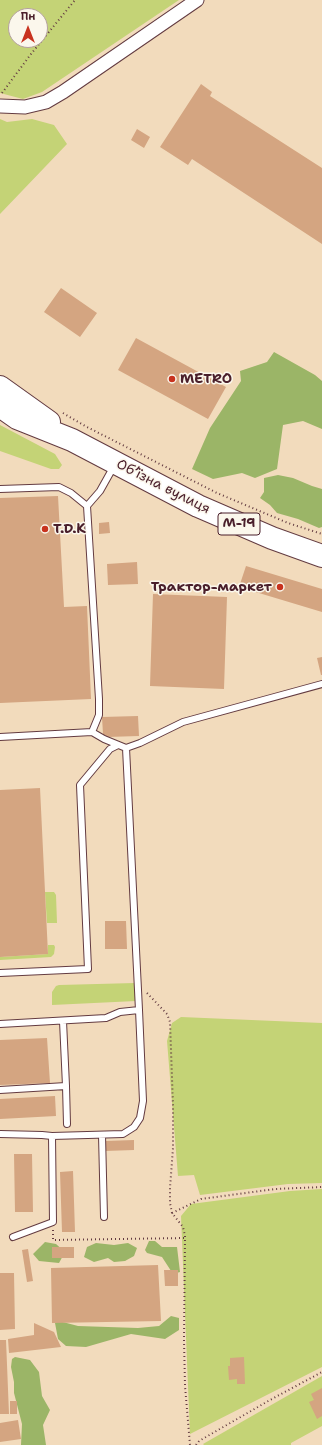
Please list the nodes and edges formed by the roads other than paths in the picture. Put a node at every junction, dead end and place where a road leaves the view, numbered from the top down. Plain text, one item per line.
1 (197, 0) edge
2 (0, 106) edge
3 (0, 388) edge
4 (0, 406) edge
5 (72, 440) junction
6 (116, 463) junction
7 (0, 489) edge
8 (87, 506) junction
9 (322, 556) edge
10 (322, 684) edge
11 (92, 732) junction
12 (0, 737) edge
13 (118, 745) junction
14 (126, 748) junction
15 (0, 974) edge
16 (139, 1010) junction
17 (63, 1021) junction
18 (0, 1024) edge
19 (66, 1086) junction
20 (0, 1090) edge
21 (67, 1124) dead end
22 (0, 1134) edge
23 (102, 1135) junction
24 (52, 1136) junction
25 (104, 1217) dead end
26 (13, 1237) dead end

1 - 2 street
3 - 5 highway, М-19
4 - 5 highway, М-19
5 - 6 highway, Обʼїзна вулиця / М-19
6 - 8 lane
6 - 9 highway, Обʼїзна вулиця / М-19
7 - 8 lane
8 - 11 lane
10 - 14 lane
11 - 12 lane
11 - 13 lane
13 - 14 lane
13 - 15 lane
14 - 16 lane
16 - 17 lane
16 - 23 lane
17 - 18 lane
17 - 19 lane
19 - 20 lane
19 - 21 lane
22 - 24 lane
23 - 24 lane
23 - 25 lane
24 - 26 lane

